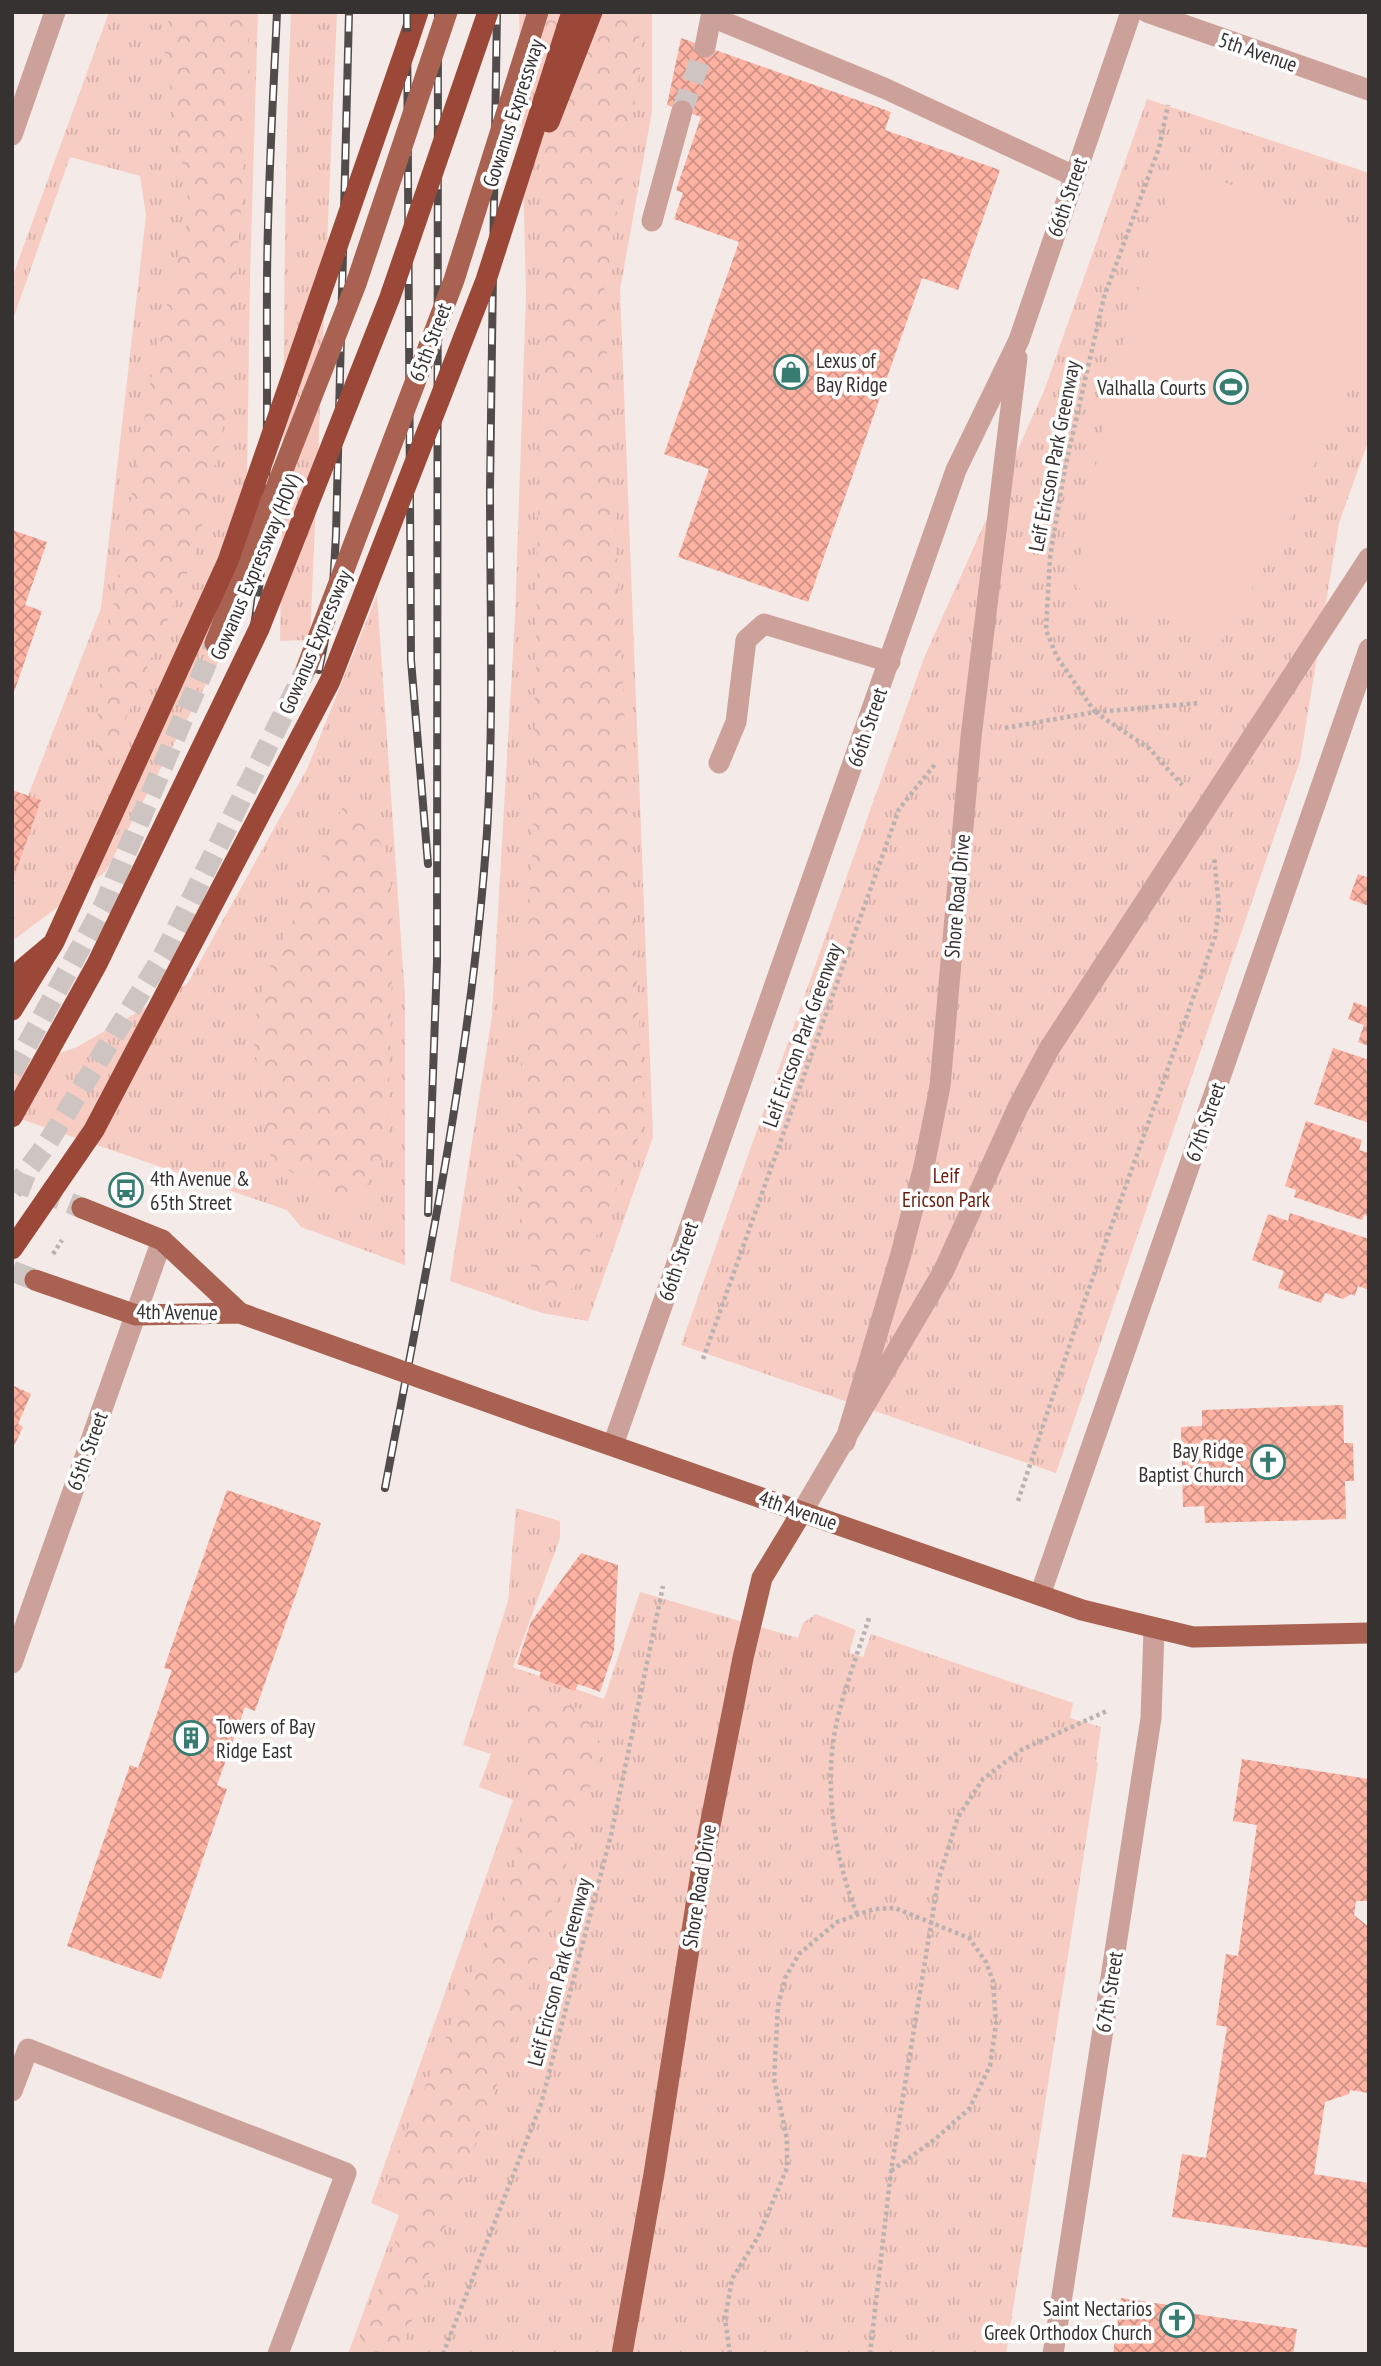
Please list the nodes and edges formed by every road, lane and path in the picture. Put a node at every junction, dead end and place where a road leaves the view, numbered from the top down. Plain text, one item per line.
1 (55, 12) edge
2 (411, 12) edge
3 (418, 12) edge
4 (447, 12) edge
5 (488, 12) edge
6 (538, 12) edge
7 (572, 12) edge
8 (592, 12) edge
9 (1131, 12) edge
10 (1147, 12) edge
11 (712, 15) edge
12 (408, 42) junction
13 (705, 47) tunnel mouth
14 (1369, 90) edge
15 (1168, 105) dead end
16 (682, 111) tunnel mouth
17 (12, 135) edge
18 (1074, 176) junction
19 (652, 221) dead end
20 (486, 280) junction
21 (1019, 340) junction
22 (1369, 558) edge
23 (215, 643) tunnel mouth
24 (1369, 649) edge
25 (890, 662) junction
26 (307, 667) tunnel mouth
27 (1200, 703) dead end
28 (1095, 712) junction
29 (997, 730) dead end
30 (942, 758) dead end
31 (719, 764) dead end
32 (1184, 789) dead end
33 (1213, 852) dead end
34 (54, 942) junction
35 (12, 978) edge
36 (12, 1010) edge
37 (12, 1117) edge
38 (82, 1208) tunnel mouth
39 (162, 1240) junction
40 (12, 1249) edge
41 (35, 1280) tunnel mouth
42 (240, 1313) junction
43 (135, 1315) junction
44 (703, 1359) dead end
45 (845, 1442) junction
46 (613, 1445) junction
47 (1018, 1501) dead end
48 (802, 1512) junction
49 (663, 1586) dead end
50 (1040, 1595) junction
51 (869, 1618) dead end
52 (1154, 1630) junction
53 (1369, 1633) edge
54 (12, 1663) edge
55 (1109, 1710) dead end
56 (857, 1914) junction
57 (932, 1922) junction
58 (12, 2091) edge
59 (891, 2171) junction
60 (278, 2354) edge
61 (443, 2354) edge
62 (622, 2354) edge
63 (730, 2354) edge
64 (870, 2354) edge
65 (1053, 2354) edge

1 - 17 street
2 - 12 highway
3 - 12 highway
4 - 23 main road, bridge
5 - 37 highway, Gowanus Expressway (HOV), bridge
6 - 26 main road, 65th Street, bridge
7 - 20 highway, Gowanus Expressway, bridge
8 - 20 highway, bridge
9 - 18 street, 66th Street
10 - 14 street, 5th Avenue
11 - 13 street
11 - 18 street
12 - 34 highway, bridge
15 - 28 path, Leif Ericson Park Greenway
16 - 19 street
18 - 21 street, 66th Street
20 - 40 highway, Gowanus Expressway, bridge
21 - 25 street, 66th Street
21 - 45 street, Shore Road Drive
22 - 45 street, Shore Road Drive
24 - 50 street, 67th Street
25 - 31 street
25 - 46 street, 66th Street
27 - 28 path
28 - 29 path
28 - 32 path
30 - 44 path, Leif Ericson Park Greenway
33 - 47 path
34 - 35 highway
34 - 36 highway, bridge
38 - 39 main road, 4th Avenue
39 - 42 main road, 4th Avenue
39 - 43 street, 65th Street
41 - 43 main road, 4th Avenue
42 - 43 main road, 4th Avenue
42 - 46 main road, 4th Avenue, bridge
43 - 54 street, 65th Street
45 - 48 street, Shore Road Drive
46 - 48 main road, 4th Avenue
48 - 50 main road, 4th Avenue
48 - 62 main road, Shore Road Drive
49 - 61 path, Leif Ericson Park Greenway
50 - 52 main road, 4th Avenue
51 - 56 path
52 - 53 main road, 4th Avenue
52 - 65 street, 67th Street
55 - 57 path
56 - 57 path
56 - 63 path
57 - 59 path
57 - 59 path
58 - 60 street
59 - 64 path

